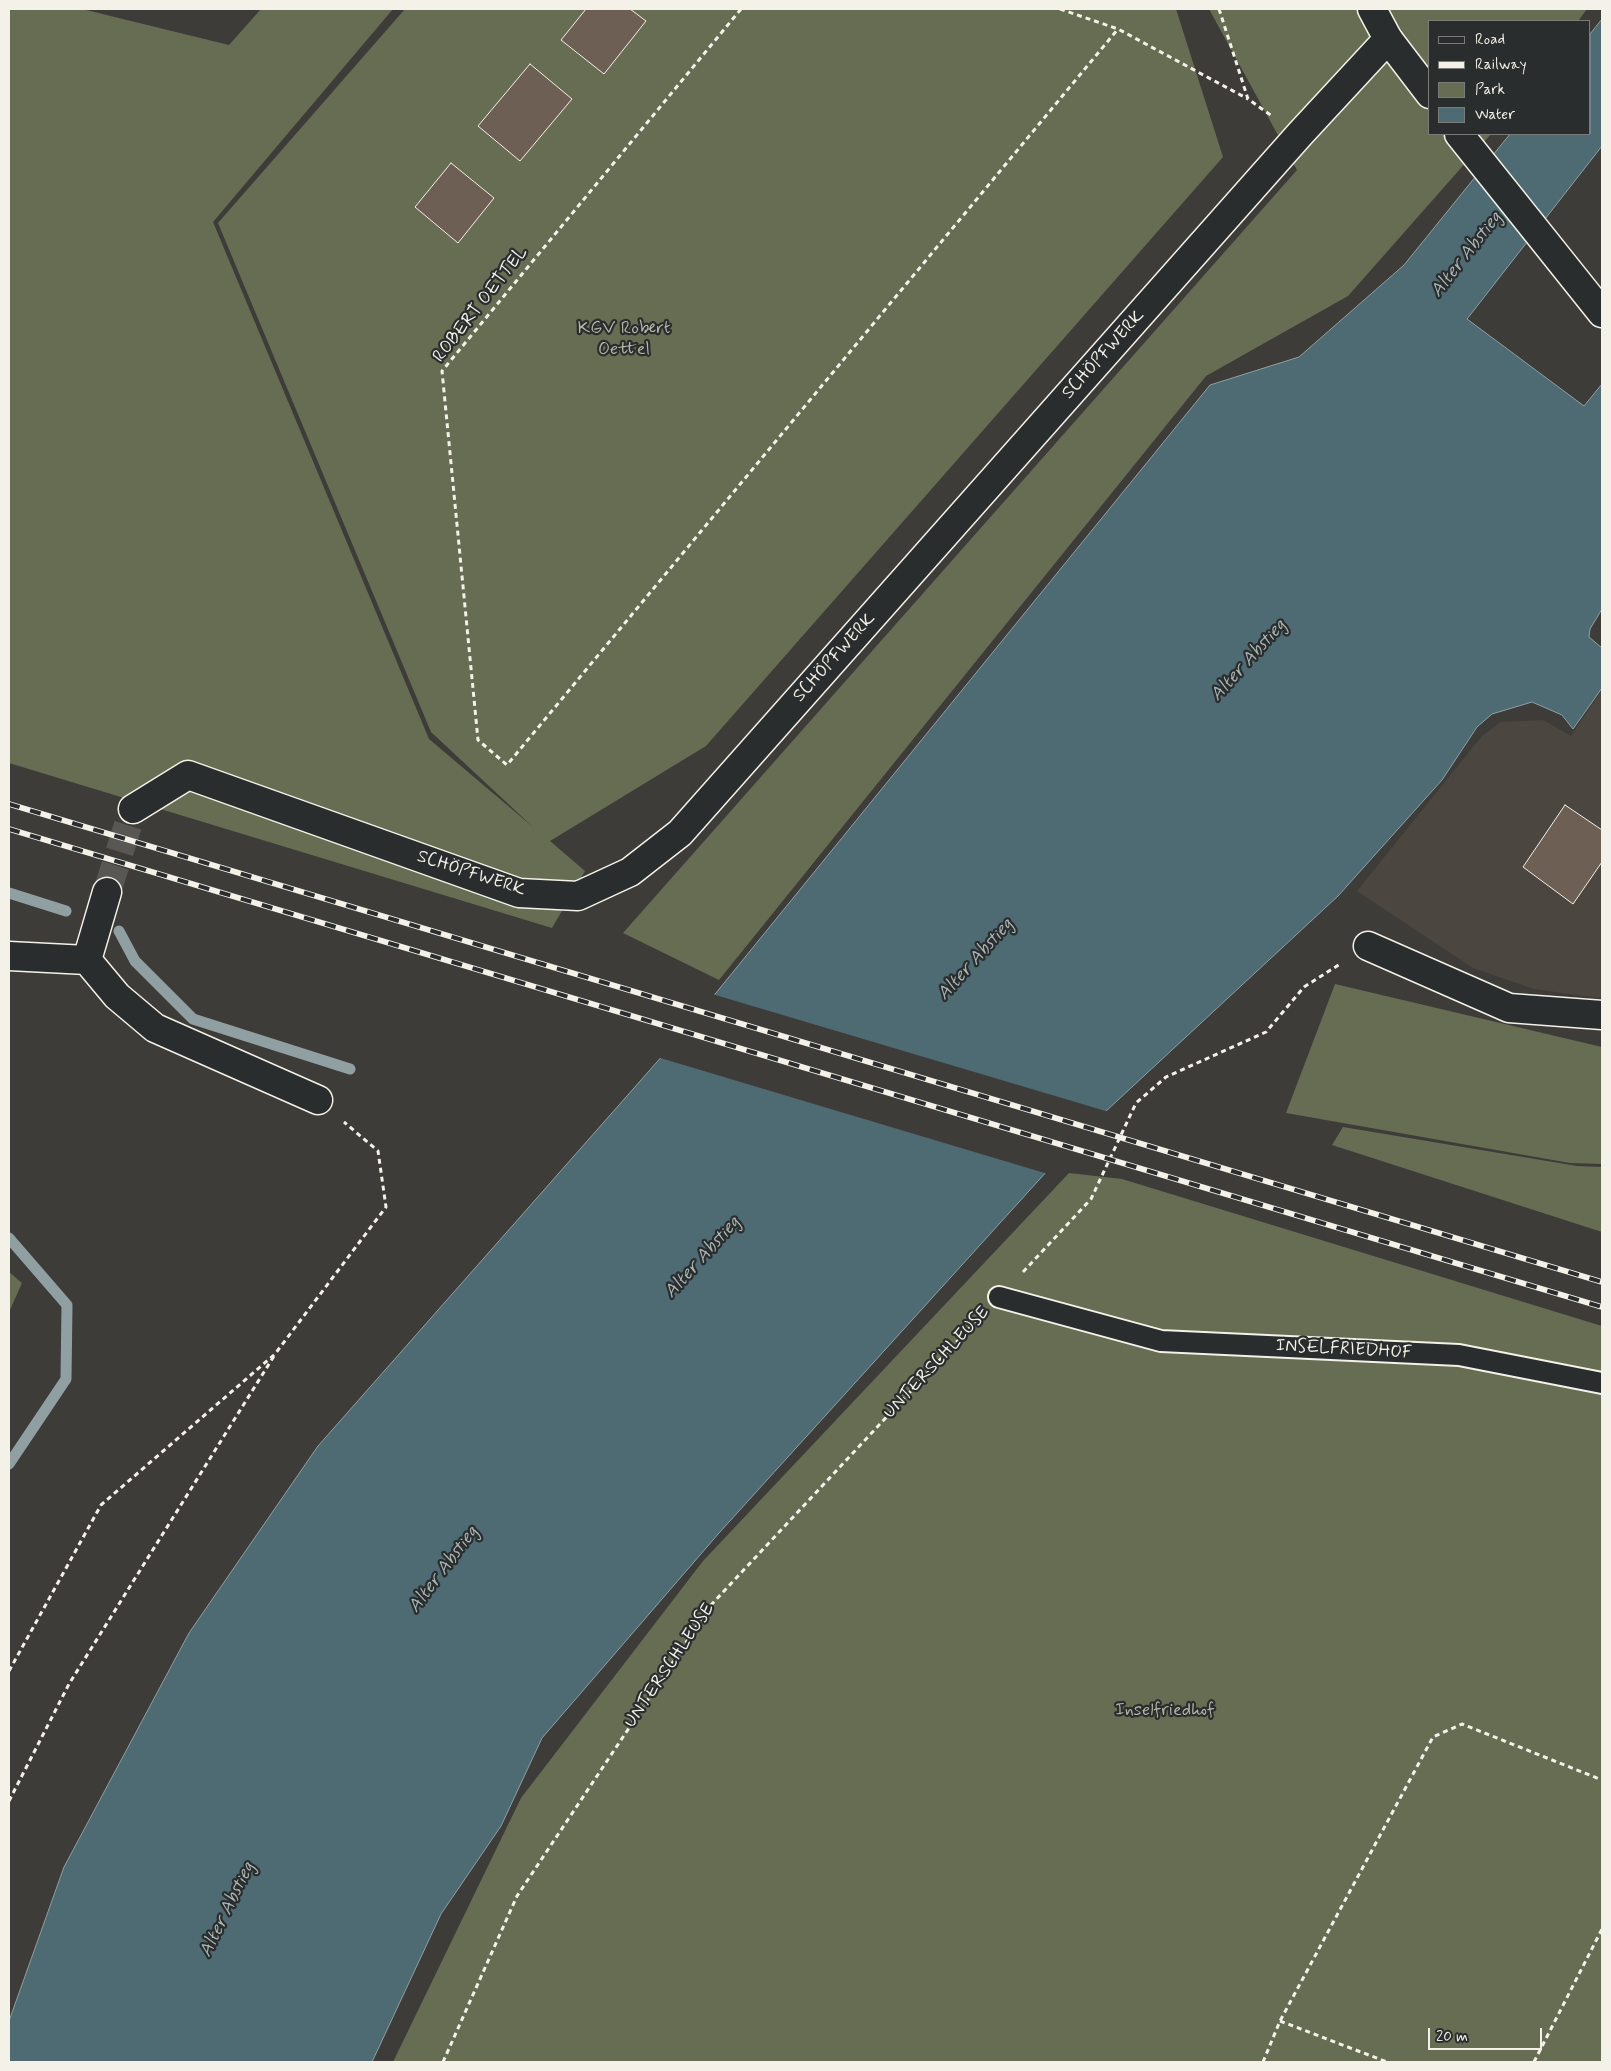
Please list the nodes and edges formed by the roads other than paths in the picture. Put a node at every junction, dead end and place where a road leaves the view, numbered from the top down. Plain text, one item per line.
1 (1372, 9) edge
2 (1388, 39) junction
3 (1428, 91) edge
4 (1460, 135) edge
5 (1602, 313) edge
6 (133, 809) tunnel mouth
7 (108, 892) tunnel mouth
8 (1368, 946) road end
9 (9, 956) edge
10 (87, 960) junction
11 (1602, 1015) edge
12 (318, 1100) road end
13 (999, 1297) road end
14 (1602, 1383) edge

1 - 2 street
2 - 3 street
2 - 6 street, SCHÖPFWERK
4 - 5 street
7 - 10 street
8 - 11 street
9 - 10 street
10 - 12 street
13 - 14 lane, INSELFRIEDHOF

